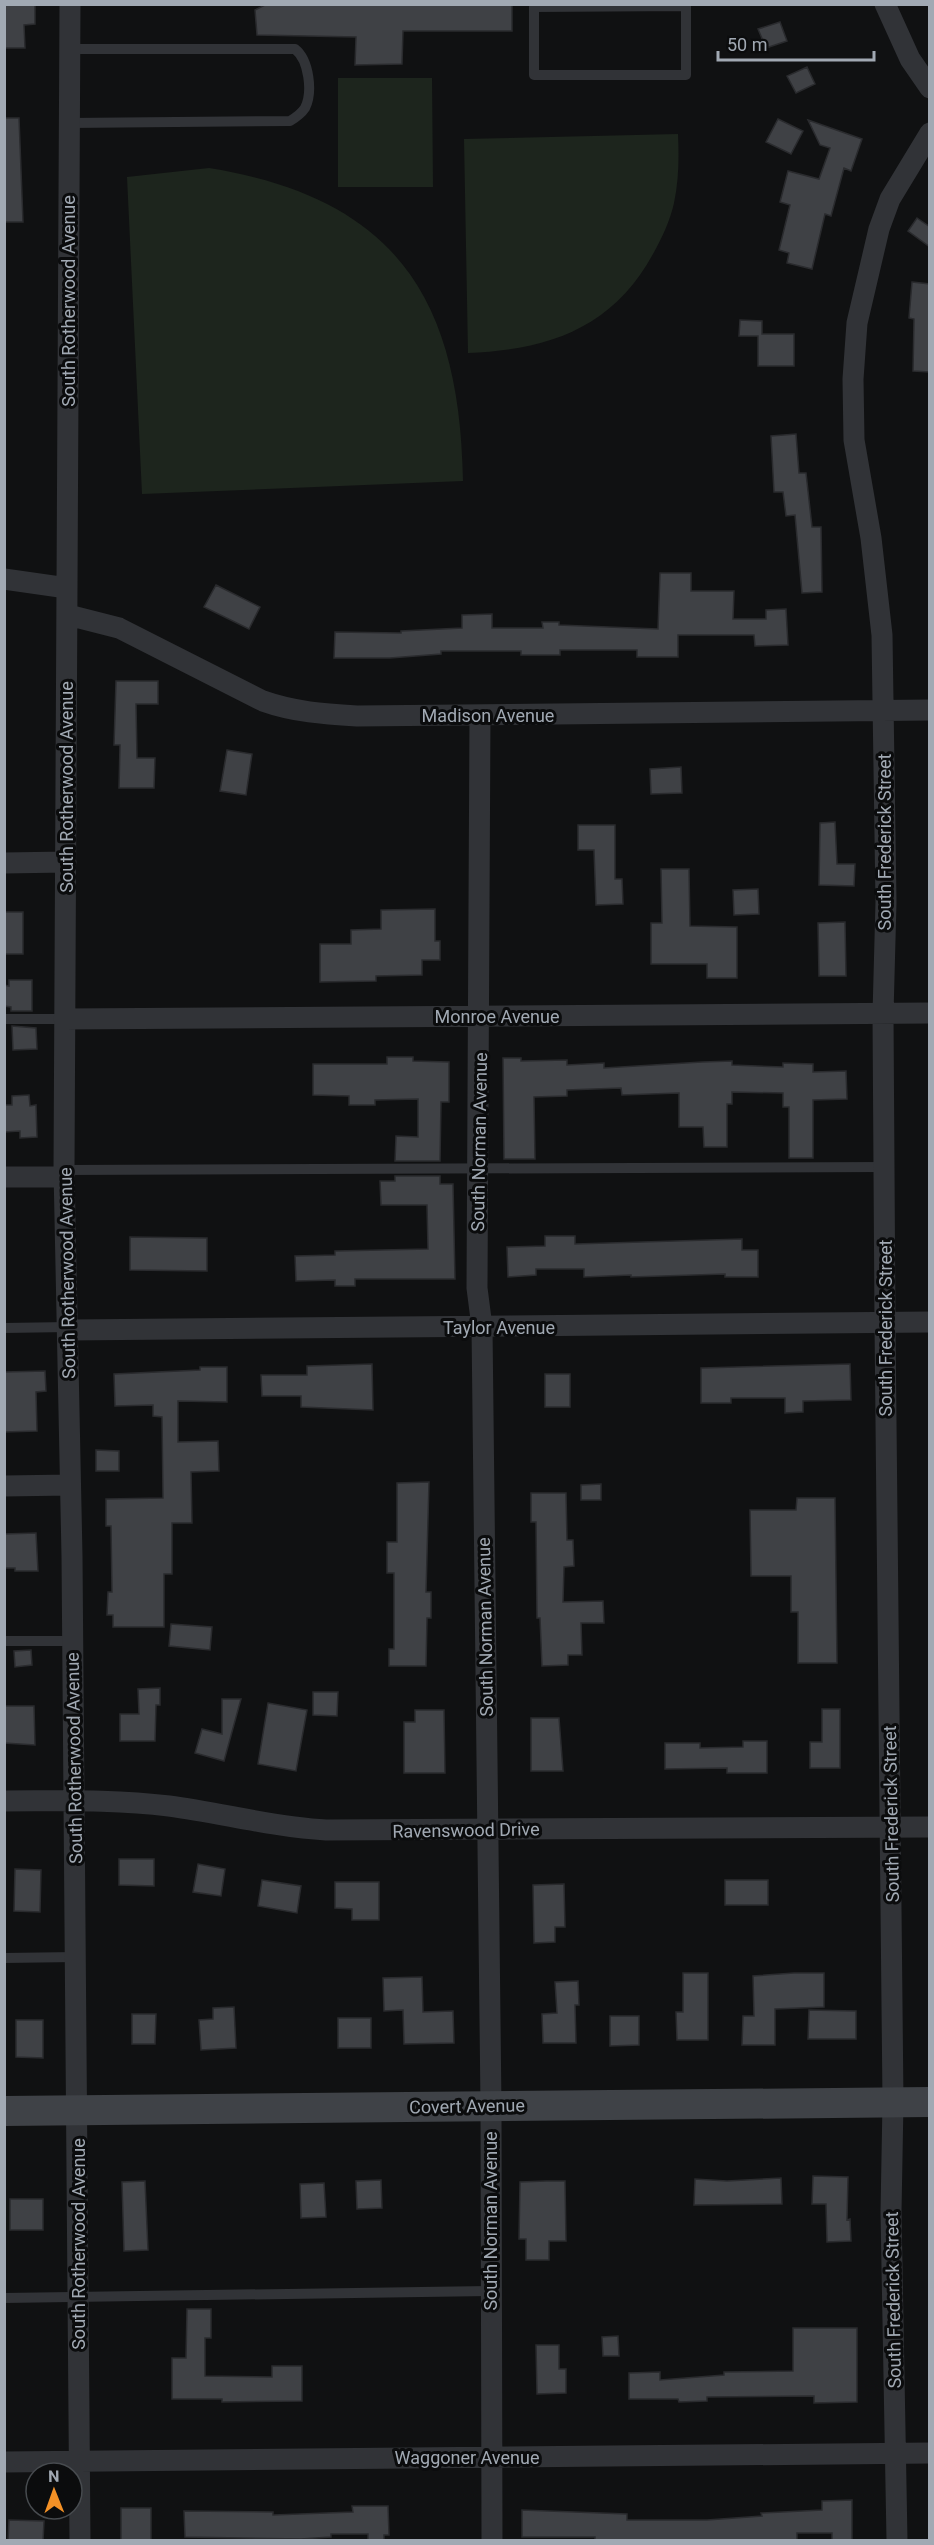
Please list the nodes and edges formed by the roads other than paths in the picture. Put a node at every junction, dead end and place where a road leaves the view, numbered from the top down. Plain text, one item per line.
1 (70, 4) edge
2 (885, 4) edge
3 (686, 5) edge
4 (69, 49) junction
5 (930, 88) edge
6 (69, 123) junction
7 (930, 133) edge
8 (4, 579) edge
9 (67, 588) junction
10 (68, 615) junction
11 (930, 710) edge
12 (884, 711) junction
13 (480, 715) junction
14 (4, 862) edge
15 (66, 862) junction
16 (930, 1013) edge
17 (883, 1014) junction
18 (480, 1016) junction
19 (4, 1019) edge
20 (64, 1019) junction
21 (884, 1167) junction
22 (479, 1170) junction
23 (64, 1174) junction
24 (4, 1177) edge
25 (930, 1322) edge
26 (885, 1324) junction
27 (482, 1327) junction
28 (4, 1328) edge
29 (69, 1328) junction
30 (70, 1485) junction
31 (4, 1486) edge
32 (4, 1641) edge
33 (73, 1641) junction
34 (74, 1800) junction
35 (4, 1801) edge
36 (891, 1827) junction
37 (930, 1827) edge
38 (488, 1830) junction
39 (76, 1957) junction
40 (4, 1958) edge
41 (893, 2102) junction
42 (930, 2102) edge
43 (491, 2106) junction
44 (78, 2110) junction
45 (4, 2111) edge
46 (490, 2291) junction
47 (77, 2297) junction
48 (4, 2298) edge
49 (895, 2453) junction
50 (930, 2453) edge
51 (491, 2456) junction
52 (80, 2461) joint
53 (4, 2462) edge
54 (24, 2462) edge
55 (80, 2521) edge
56 (80, 2541) edge
57 (492, 2541) edge
58 (897, 2541) edge

1 - 4 street, South Rotherwood Avenue
2 - 5 street
3 - 3 lane
4 - 6 street, South Rotherwood Avenue
4 - 6 lane
6 - 9 street, South Rotherwood Avenue
7 - 12 street, South Frederick Street
8 - 9 street
9 - 10 street, South Rotherwood Avenue
10 - 13 street, Madison Avenue
10 - 15 street, South Rotherwood Avenue
11 - 12 street, Madison Avenue
12 - 13 street, Madison Avenue
12 - 17 street, South Frederick Street
13 - 18 street, South Norman Avenue
14 - 15 street
15 - 20 street, South Rotherwood Avenue
16 - 17 street, Monroe Avenue
17 - 18 street, Monroe Avenue
17 - 21 street, South Frederick Street
18 - 20 street, Monroe Avenue
18 - 22 street, South Norman Avenue
19 - 20 lane
20 - 23 street, South Rotherwood Avenue
21 - 22 lane
21 - 26 street, South Frederick Street
22 - 23 lane
22 - 27 street, South Norman Avenue
23 - 24 street
23 - 29 street, South Rotherwood Avenue
25 - 26 street, Taylor Avenue
26 - 27 street, Taylor Avenue
26 - 36 street, South Frederick Street
27 - 29 street, Taylor Avenue
27 - 38 street, South Norman Avenue
28 - 29 lane
29 - 30 street, South Rotherwood Avenue
30 - 31 street
30 - 33 street, South Rotherwood Avenue
32 - 33 lane
33 - 34 street, South Rotherwood Avenue
34 - 35 street, Ravenswood Drive
34 - 38 street, Ravenswood Drive
34 - 39 street, South Rotherwood Avenue
36 - 37 street, Ravenswood Drive
36 - 38 street, Ravenswood Drive
36 - 41 street, South Frederick Street
38 - 43 street, South Norman Avenue
39 - 40 lane
39 - 44 street, South Rotherwood Avenue
41 - 42 main road, Covert Avenue
41 - 43 main road, Covert Avenue
41 - 49 street, South Frederick Street
43 - 44 main road, Covert Avenue
43 - 46 street, South Norman Avenue
44 - 45 main road, Covert Avenue
44 - 47 street, South Rotherwood Avenue
46 - 47 lane
46 - 51 street, South Norman Avenue
47 - 48 lane
47 - 52 street, South Rotherwood Avenue
49 - 50 street, Waggoner Avenue
49 - 51 street, Waggoner Avenue
49 - 58 street, South Frederick Street
51 - 52 street, Waggoner Avenue
51 - 57 street, South Norman Avenue
53 - 54 street, Waggoner Avenue
55 - 56 street, South Rotherwood Avenue

